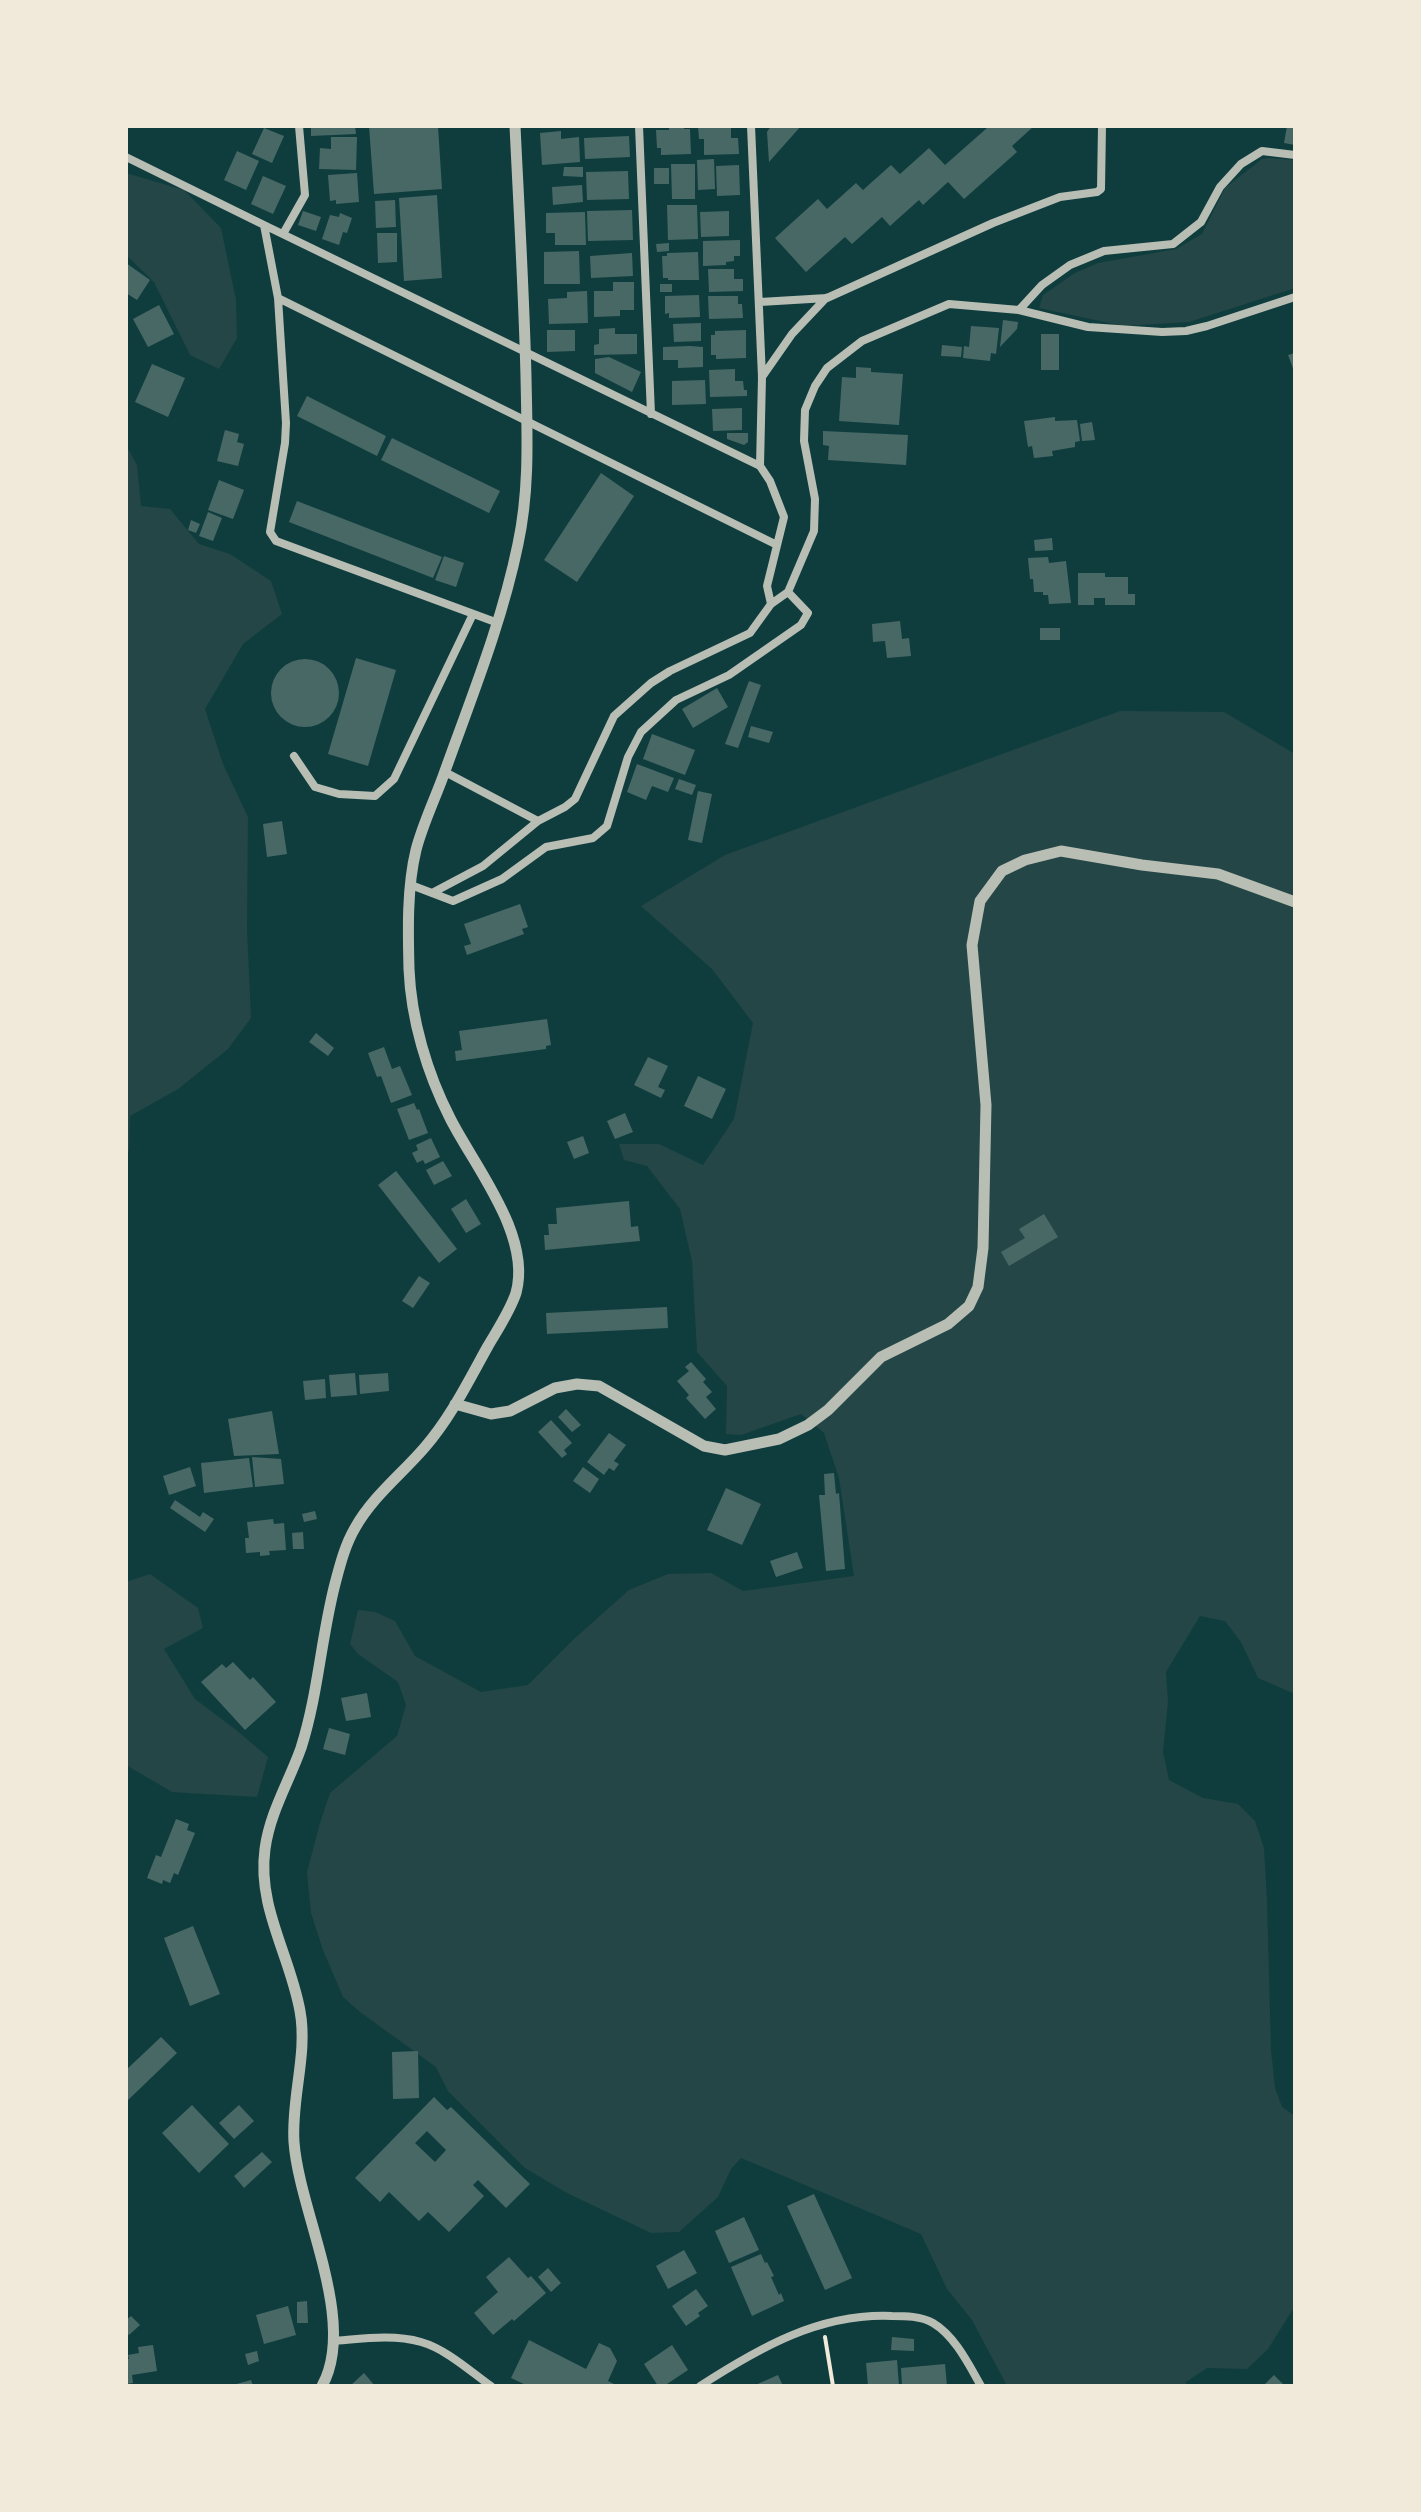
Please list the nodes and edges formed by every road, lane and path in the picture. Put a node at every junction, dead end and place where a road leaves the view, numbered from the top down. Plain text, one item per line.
1 (299, 126) edge
2 (515, 126) edge
3 (639, 126) edge
4 (751, 126) edge
5 (1102, 126) edge
6 (1295, 155) edge
7 (126, 157) edge
8 (264, 225) junction
9 (283, 234) junction
10 (1295, 297) edge
11 (278, 298) junction
12 (827, 298) junction
13 (760, 302) junction
14 (1019, 310) junction
15 (526, 352) junction
16 (762, 377) junction
17 (651, 414) junction
18 (527, 420) junction
19 (760, 466) junction
20 (777, 545) junction
21 (788, 592) junction
22 (771, 604) junction
23 (473, 614) junction
24 (498, 623) junction
25 (294, 756) dead end
26 (445, 772) junction
27 (538, 821) junction
28 (411, 885) junction
29 (432, 893) junction
30 (1295, 902) edge
31 (455, 1404) junction
32 (822, 2323) junction
33 (332, 2341) junction
34 (322, 2386) edge
35 (491, 2386) edge
36 (700, 2386) edge
37 (833, 2386) edge
38 (981, 2386) edge

1 - 9 street
2 - 15 street
3 - 17 street
4 - 13 street
5 - 12 street
6 - 14 street
7 - 8 street
8 - 9 street
8 - 11 street
9 - 15 street
10 - 14 street
11 - 18 street
11 - 23 street
12 - 13 street
12 - 16 street
13 - 16 street
14 - 21 street
15 - 17 street
15 - 18 street
16 - 19 street
17 - 19 street
18 - 20 street
18 - 24 street
19 - 20 street
20 - 22 street
21 - 22 street
21 - 29 street
22 - 27 street
23 - 24 street
23 - 25 street
24 - 26 street
26 - 27 street
26 - 28 street
27 - 29 street
28 - 29 street
28 - 31 street
30 - 31 street
31 - 33 street
32 - 36 street
32 - 37 path
32 - 38 street
33 - 34 street
33 - 35 street

